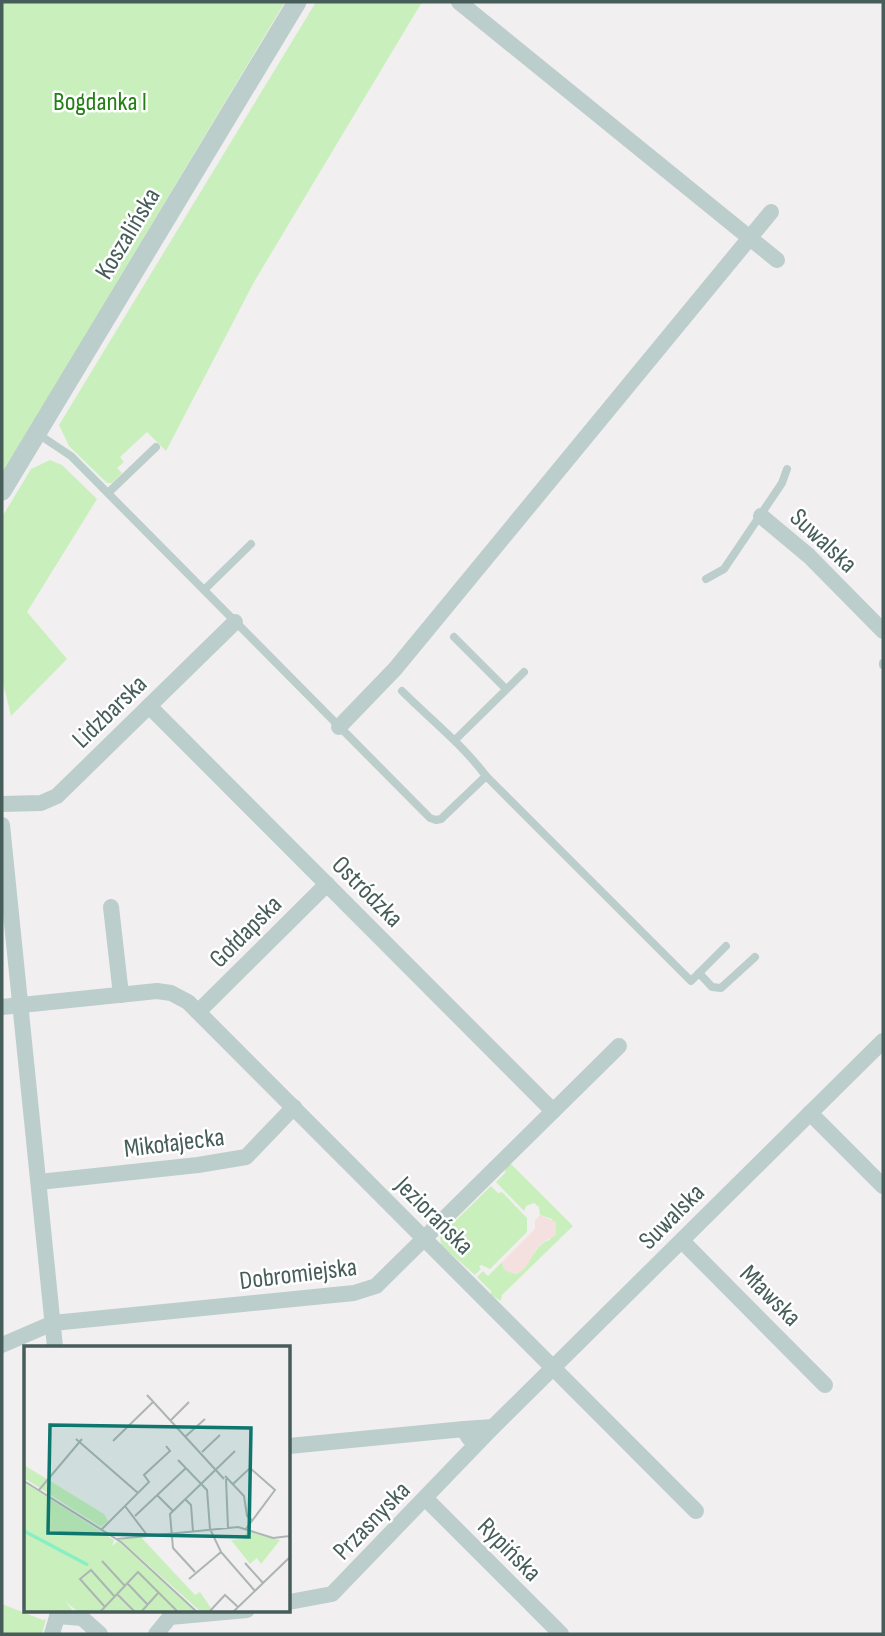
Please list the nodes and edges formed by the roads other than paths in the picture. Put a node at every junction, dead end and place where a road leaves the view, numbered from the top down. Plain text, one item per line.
1 (298, 2) edge
2 (459, 2) edge
3 (771, 212) dead end
4 (750, 237) junction
5 (777, 260) dead end
6 (37, 433) junction
7 (156, 447) dead end
8 (787, 469) dead end
9 (2, 491) edge
10 (108, 493) junction
11 (761, 516) junction
12 (251, 544) dead end
13 (706, 579) dead end
14 (204, 590) junction
15 (235, 622) junction
16 (883, 631) edge
17 (454, 637) dead end
18 (524, 672) dead end
19 (506, 689) junction
20 (401, 691) dead end
21 (149, 706) junction
22 (339, 727) junction
23 (455, 740) junction
24 (486, 776) junction
25 (2, 804) edge
26 (2, 825) edge
27 (327, 884) junction
28 (111, 907) dead end
29 (726, 946) dead end
30 (755, 957) dead end
31 (699, 974) junction
32 (121, 995) junction
33 (2, 1007) edge
34 (20, 1007) junction
35 (198, 1012) junction
36 (883, 1041) edge
37 (619, 1045) dead end
38 (294, 1107) junction
39 (553, 1111) junction
40 (810, 1113) junction
41 (38, 1182) junction
42 (883, 1186) edge
43 (423, 1239) junction
44 (681, 1241) junction
45 (53, 1322) junction
46 (2, 1345) edge
47 (55, 1346) edge
48 (553, 1368) junction
49 (825, 1385) dead end
50 (494, 1427) junction
51 (464, 1429) junction
52 (290, 1446) edge
53 (474, 1447) junction
54 (426, 1499) junction
55 (696, 1511) dead end
56 (290, 1602) edge
57 (225, 1612) edge
58 (58, 1613) edge
59 (86, 1616) edge
60 (52, 1634) edge
61 (100, 1634) edge
62 (156, 1634) edge
63 (561, 1634) edge

1 - 6 street, Koszalińska
2 - 4 street
3 - 4 street
4 - 5 street
4 - 22 street
6 - 9 street, Koszalińska
6 - 10 lane
7 - 10 lane
8 - 11 lane
10 - 14 lane
11 - 13 lane
11 - 16 street, Suwalska
12 - 14 lane
14 - 15 lane
15 - 21 street, Lidzbarska
15 - 22 lane
17 - 19 lane
18 - 19 lane
19 - 23 lane
20 - 23 lane
21 - 25 street, Lidzbarska
21 - 27 street, Ostródzka
22 - 24 lane
23 - 24 lane
24 - 31 lane
26 - 34 street
27 - 35 street, Gołdapska
27 - 39 street, Ostródzka
28 - 32 street
29 - 31 lane
30 - 31 lane
32 - 34 street, Jeziorańska
32 - 35 street, Jeziorańska
33 - 34 street, Jeziorańska
34 - 41 street
35 - 38 street, Jeziorańska
36 - 40 street, Suwalska
37 - 39 street, Dobromiejska
38 - 41 street, Mikołajecka
38 - 43 street, Jeziorańska
39 - 43 street, Dobromiejska
40 - 42 street
40 - 44 street, Suwalska
41 - 45 street
43 - 45 street, Dobromiejska
43 - 48 street, Jeziorańska
44 - 48 street, Suwalska
44 - 49 street, Mławska
45 - 46 street, Dobromiejska
45 - 47 street
48 - 50 street, Suwalska
48 - 55 street, Jeziorańska
50 - 51 street
50 - 53 street, Suwalska
51 - 52 street
51 - 53 street
53 - 54 street, Przasnyska
54 - 56 street, Przasnyska
54 - 63 street, Rypińska
57 - 62 street
58 - 59 street
58 - 60 street
59 - 61 street

